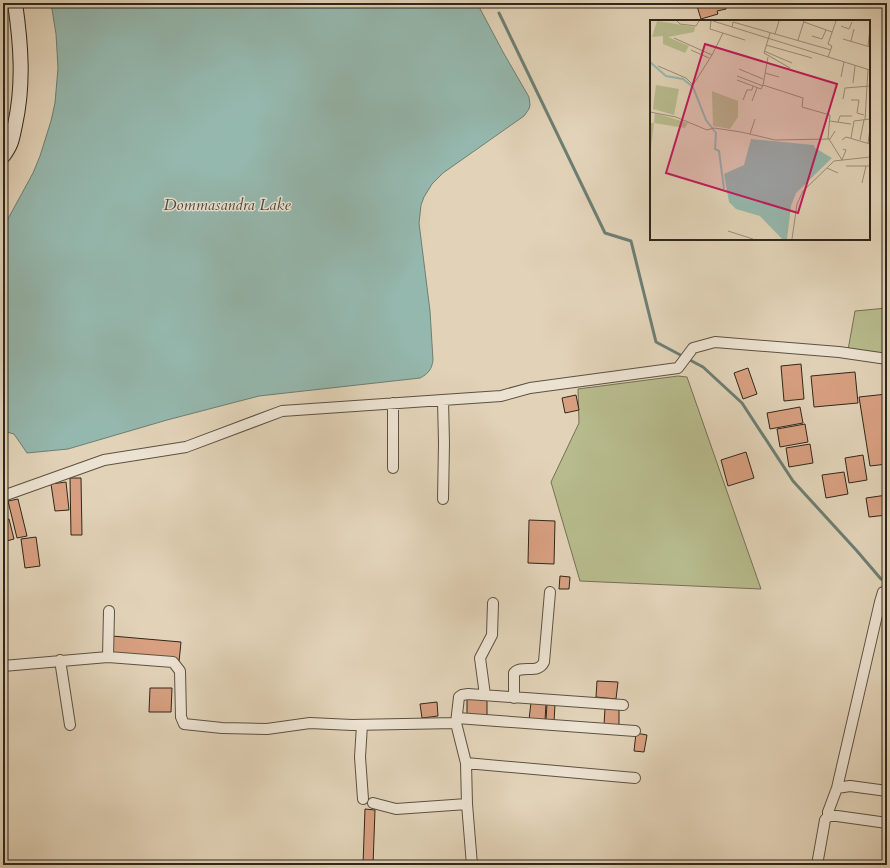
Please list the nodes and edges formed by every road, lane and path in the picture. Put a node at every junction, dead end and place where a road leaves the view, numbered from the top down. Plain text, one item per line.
1 (15, 3) edge
2 (3, 156) edge
3 (887, 359) edge
4 (443, 400) junction
5 (393, 403) junction
6 (393, 468) dead end
7 (3, 496) edge
8 (443, 499) dead end
9 (887, 591) edge
10 (550, 592) dead end
11 (493, 603) dead end
12 (109, 611) dead end
13 (108, 657) junction
14 (60, 660) junction
15 (3, 666) edge
16 (485, 696) junction
17 (514, 698) junction
18 (623, 705) dead end
19 (457, 721) junction
20 (362, 724) junction
21 (70, 725) dead end
22 (635, 731) dead end
23 (466, 763) junction
24 (635, 778) dead end
25 (837, 788) junction
26 (887, 791) edge
27 (364, 798) dead end
28 (373, 803) dead end
29 (467, 804) junction
30 (828, 816) junction
31 (887, 823) edge
32 (472, 865) edge
33 (818, 865) edge

1 - 2 street
3 - 4 street
4 - 5 street
4 - 8 street
5 - 6 street
5 - 7 street
9 - 25 street
10 - 17 street
11 - 16 street
12 - 13 street
13 - 14 street
13 - 20 street
14 - 15 street
14 - 21 street
16 - 17 street
16 - 19 street
17 - 18 street
19 - 20 street
19 - 22 street
19 - 23 street
20 - 27 street
23 - 24 street
23 - 29 street
25 - 26 street
25 - 30 street
28 - 29 street
29 - 32 street
30 - 31 street
30 - 33 street

